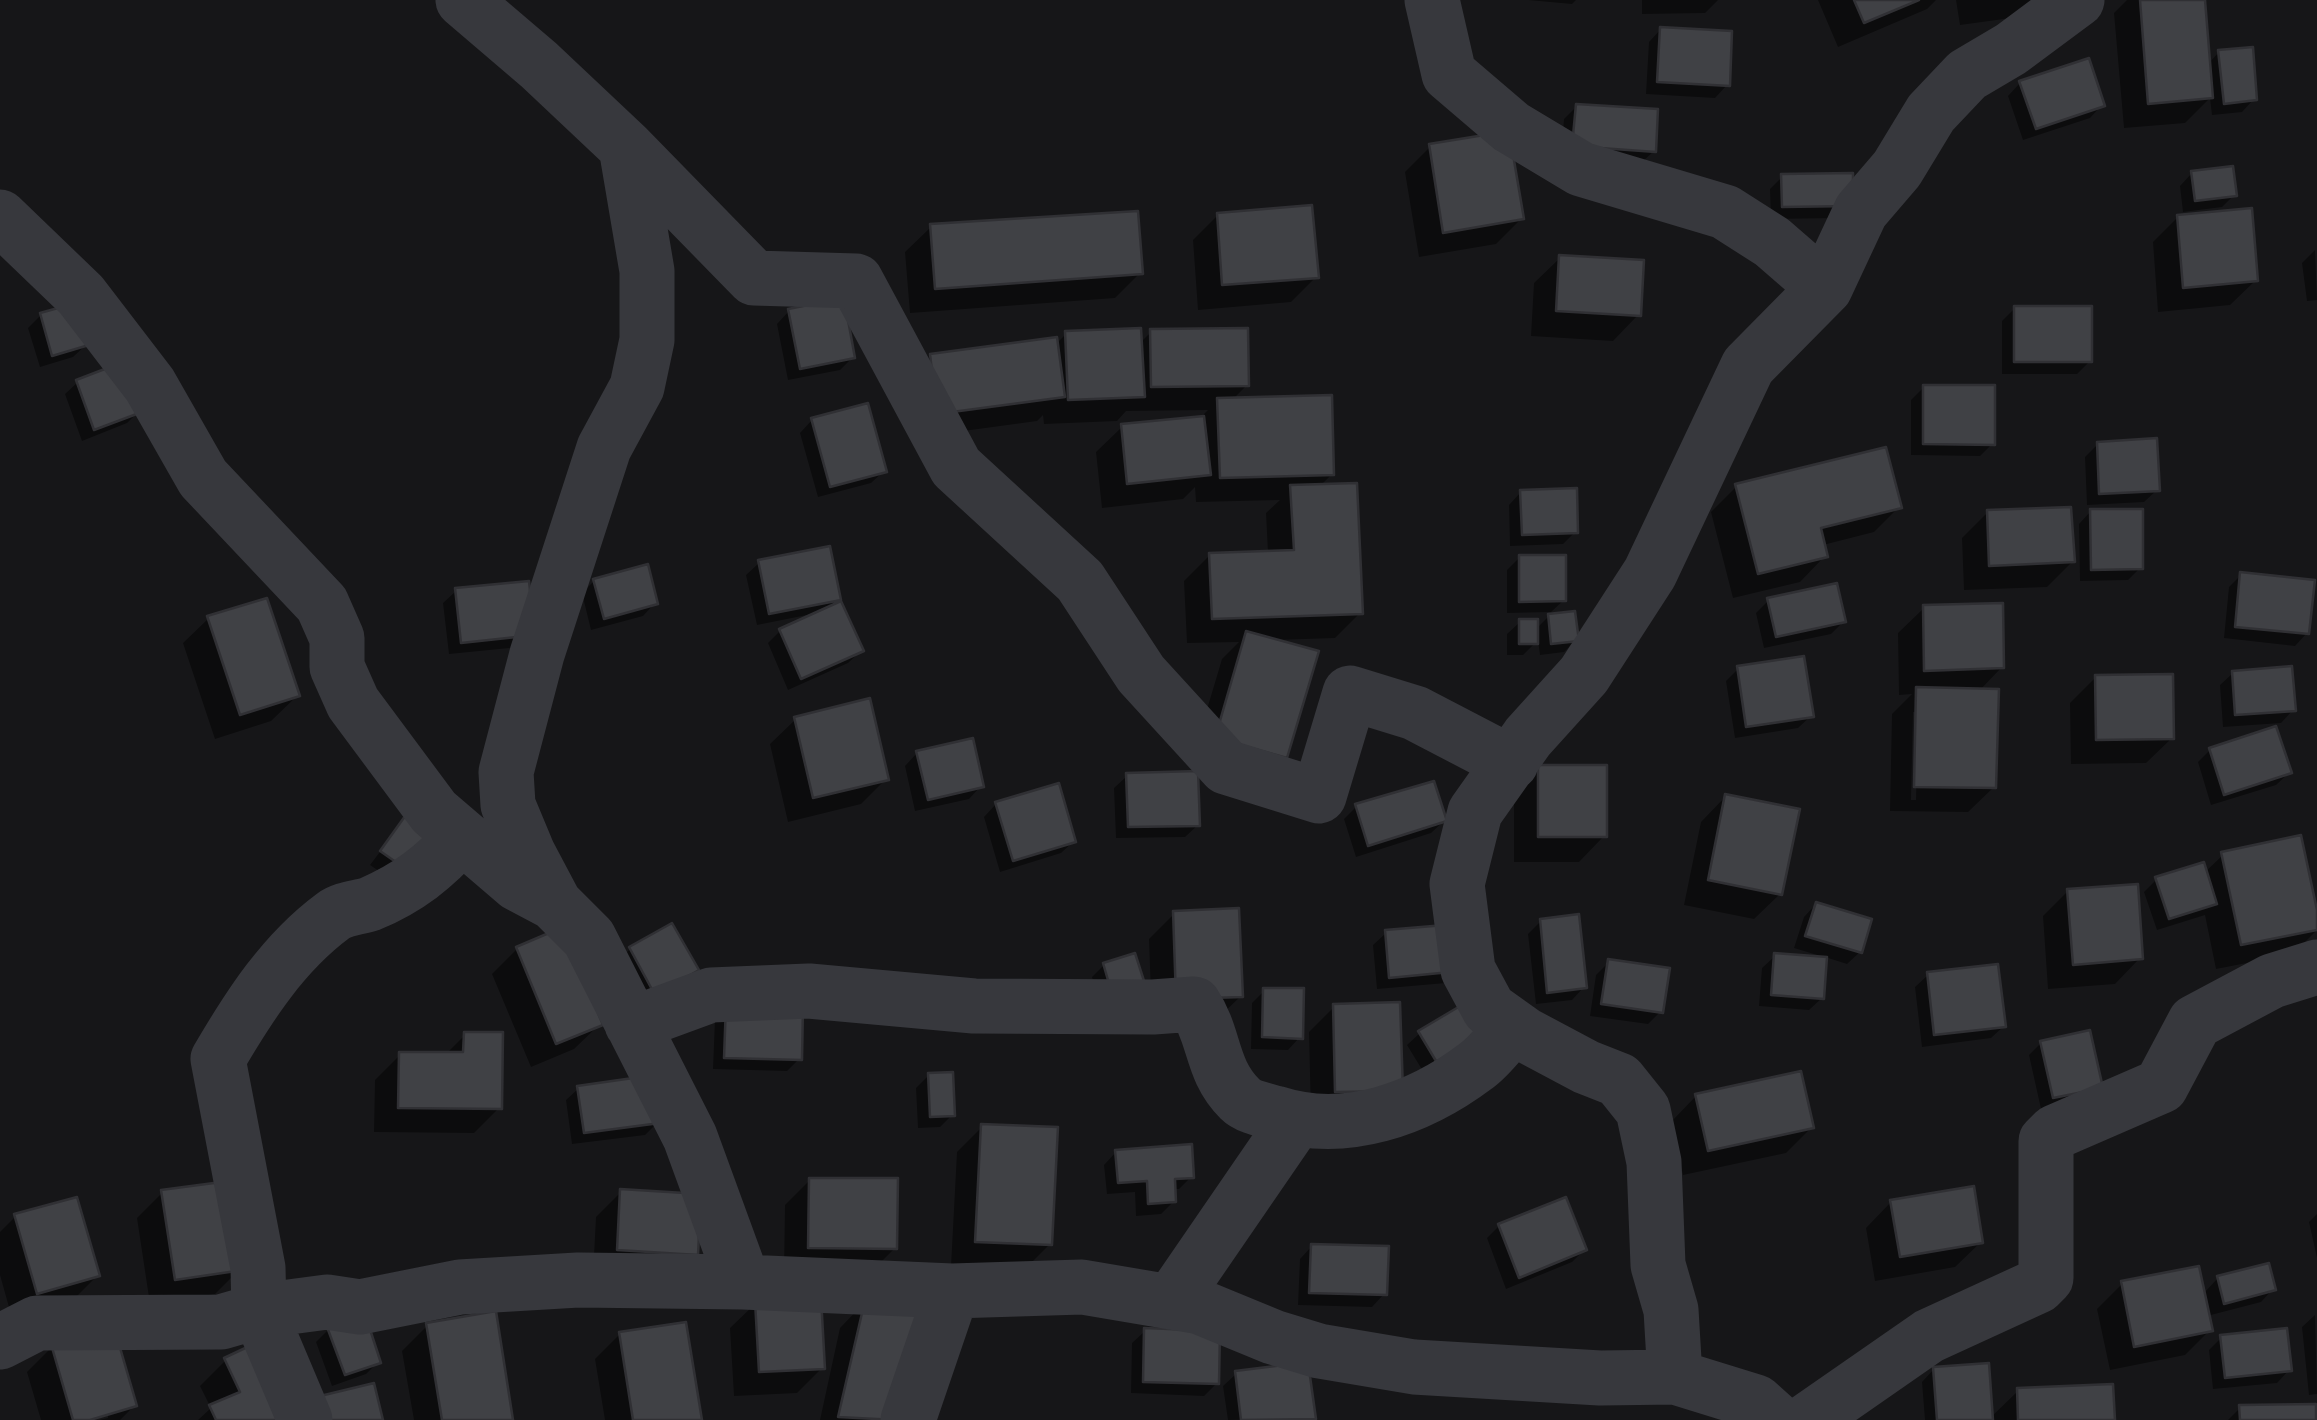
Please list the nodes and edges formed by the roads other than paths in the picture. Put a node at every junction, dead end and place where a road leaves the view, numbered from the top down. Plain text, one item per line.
1 (463, 0) edge
2 (1432, 0) edge
3 (2077, 0) edge
4 (626, 148) junction
5 (0, 217) edge
6 (1825, 288) junction
7 (1510, 762) junction
8 (462, 836) junction
9 (555, 904) junction
10 (2317, 967) edge
11 (632, 1024) junction
12 (1513, 1027) junction
13 (1296, 1120) junction
14 (743, 1282) junction
15 (952, 1291) junction
16 (1171, 1302) junction
17 (259, 1311) junction
18 (0, 1342) edge
19 (1675, 1376) junction
20 (305, 1420) edge
21 (908, 1420) edge
22 (1776, 1420) edge
23 (1808, 1420) edge

1 - 4 street
2 - 6 street
3 - 6 street
4 - 7 street
4 - 9 street
5 - 8 street
6 - 7 street
7 - 12 street
8 - 9 street
8 - 17 street
9 - 11 street
10 - 23 street
11 - 13 street
11 - 14 street
12 - 13 street
12 - 19 street
13 - 16 street
14 - 15 street
14 - 17 street
15 - 16 street
15 - 21 street
16 - 19 street
17 - 18 street
17 - 20 street
19 - 22 street

